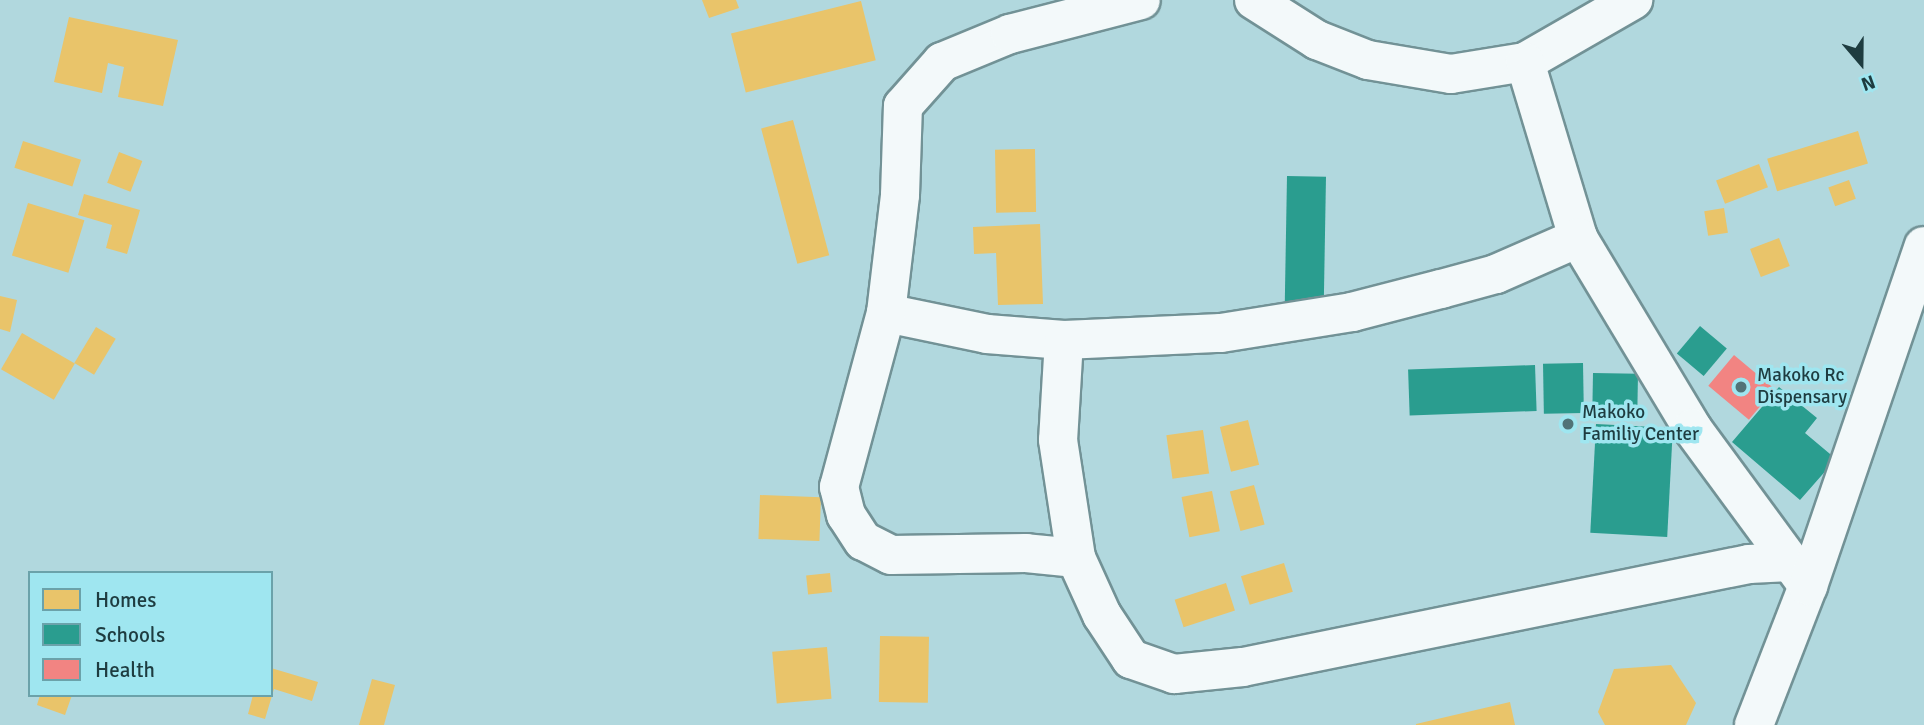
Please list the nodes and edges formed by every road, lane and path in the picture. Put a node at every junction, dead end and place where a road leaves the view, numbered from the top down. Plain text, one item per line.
1 (1141, 0) edge
2 (1254, 0) edge
3 (1633, 0) edge
4 (1525, 62) junction
5 (1578, 237) junction
6 (1924, 246) edge
7 (886, 313) junction
8 (1064, 340) junction
9 (1076, 558) junction
10 (1799, 574) junction
11 (1754, 725) edge

1 - 7 street
2 - 4 street
3 - 4 street
4 - 5 street
5 - 8 street
5 - 10 street
6 - 10 street
7 - 8 street
7 - 9 street
8 - 9 street
9 - 10 street
10 - 11 street

